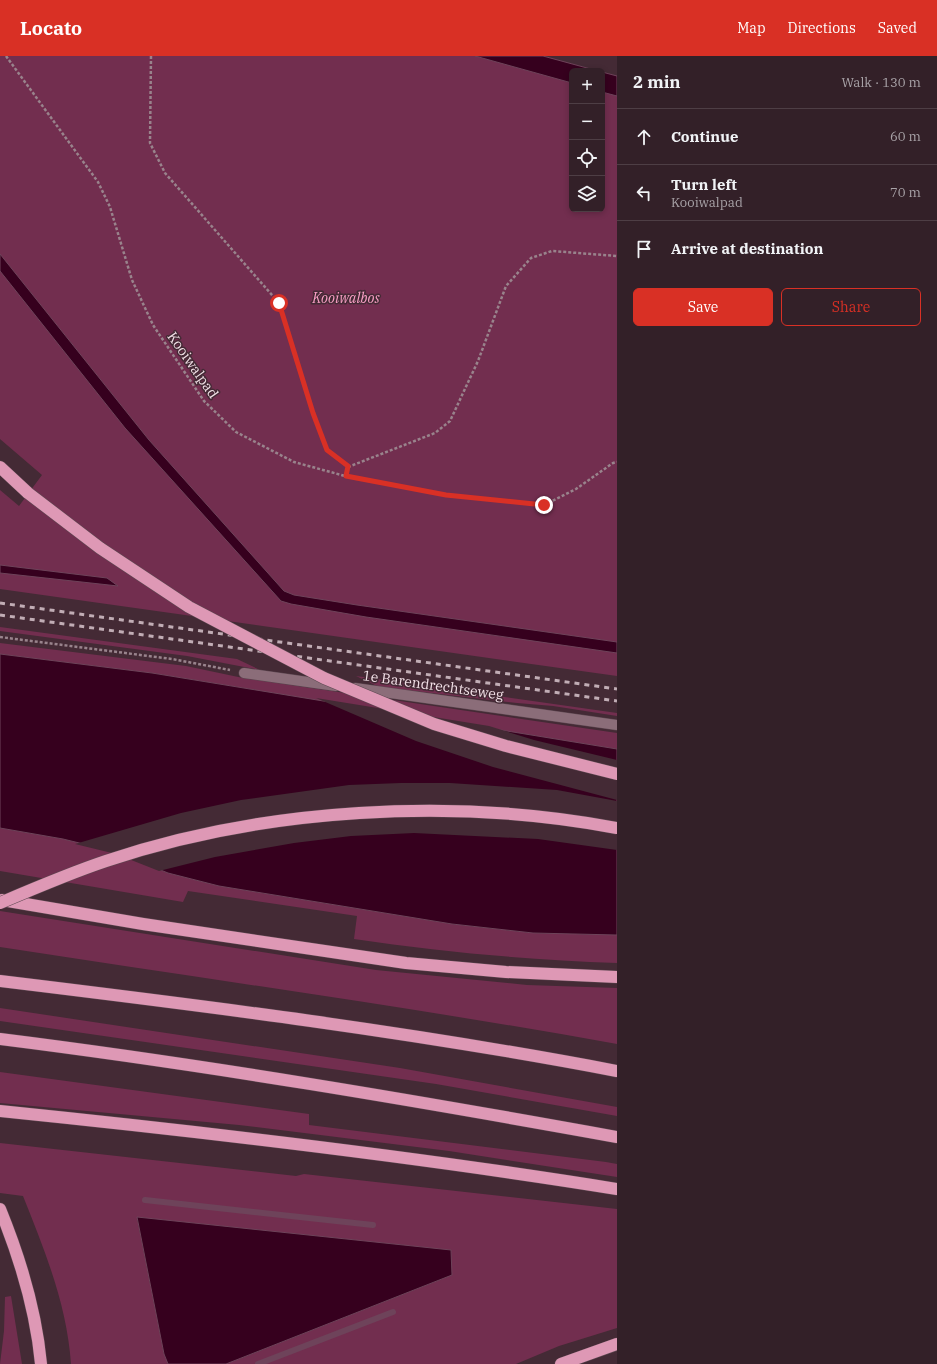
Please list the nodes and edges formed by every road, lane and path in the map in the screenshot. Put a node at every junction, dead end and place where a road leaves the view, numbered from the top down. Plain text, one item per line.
1 (6, 56) edge
2 (151, 56) edge
3 (617, 256) edge
4 (617, 462) edge
5 (348, 466) junction
6 (0, 467) edge
7 (346, 476) junction
8 (0, 637) edge
9 (244, 673) joint
10 (617, 725) edge
11 (617, 774) edge
12 (617, 828) edge
13 (0, 899) edge
14 (0, 904) edge
15 (617, 977) edge
16 (0, 981) edge
17 (0, 1039) edge
18 (617, 1071) edge
19 (0, 1111) edge
20 (617, 1137) edge
21 (617, 1189) edge
22 (0, 1208) edge
23 (617, 1344) edge
24 (40, 1364) edge
25 (561, 1364) edge

1 - 7 path, Kooiwalpad
2 - 5 path
3 - 5 path
4 - 7 path, Kooiwalpad
5 - 7 path
6 - 11 highway, bridge
8 - 9 path
9 - 10 lane, 1e Barendrechtseweg
12 - 14 highway, bridge
13 - 15 highway
16 - 18 highway
17 - 20 highway
19 - 21 highway
22 - 24 highway
23 - 25 highway

